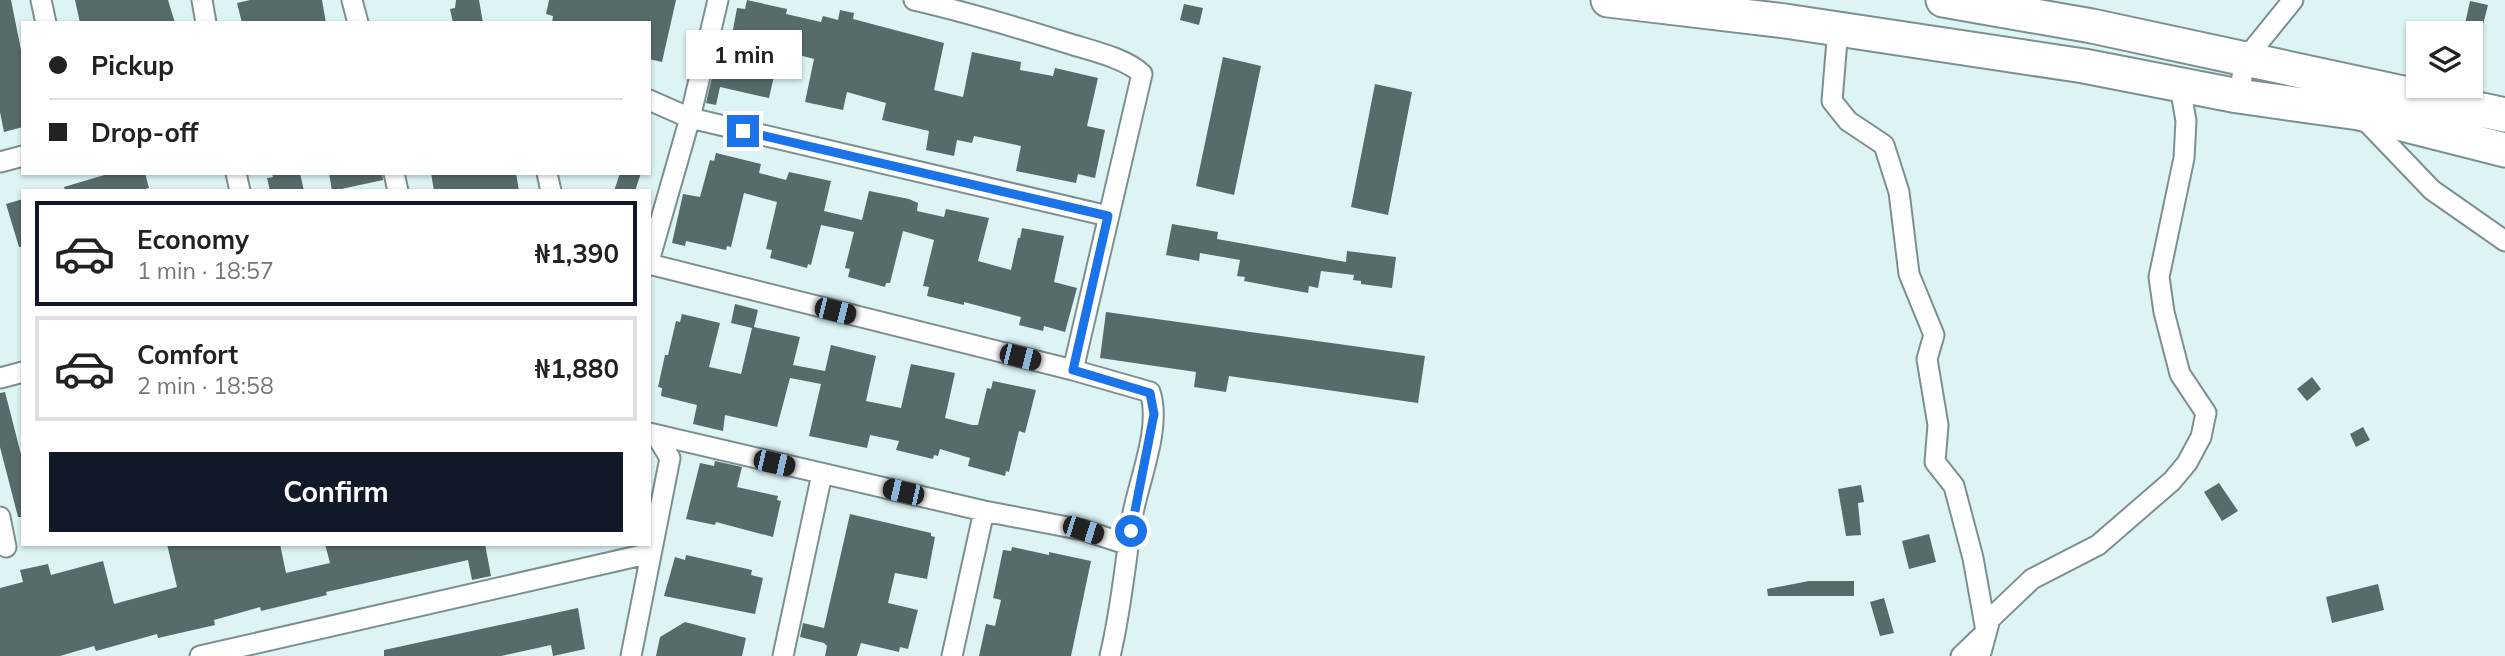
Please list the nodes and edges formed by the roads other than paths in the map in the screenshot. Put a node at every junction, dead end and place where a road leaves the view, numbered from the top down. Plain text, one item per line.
1 (41, 0) edge
2 (202, 0) edge
3 (352, 0) edge
4 (718, 0) edge
5 (914, 0) edge
6 (1608, 0) edge
7 (1930, 0) edge
8 (1943, 0) edge
9 (2292, 0) edge
10 (46, 21) edge
11 (206, 21) edge
12 (357, 21) edge
13 (1838, 28) junction
14 (1923, 41) junction
15 (2246, 58) junction
16 (2180, 86) junction
17 (2238, 96) junction
18 (651, 101) edge
19 (2359, 113) junction
20 (2505, 115) edge
21 (690, 118) junction
22 (2505, 150) edge
23 (21, 157) edge
24 (0, 162) edge
25 (1108, 216) junction
26 (2505, 241) edge
27 (651, 256) edge
28 (651, 264) edge
29 (1073, 370) junction
30 (21, 373) edge
31 (0, 378) edge
32 (653, 434) edge
33 (822, 474) junction
34 (984, 511) junction
35 (0, 517) edge
36 (1129, 545) junction
37 (10, 546) edge
38 (651, 554) junction
39 (1986, 631) junction
40 (200, 656) edge
41 (631, 656) edge
42 (783, 656) edge
43 (951, 656) edge
44 (1110, 656) edge
45 (1961, 656) edge
46 (1980, 656) edge

1 - 10 street
2 - 11 street
3 - 12 street
4 - 21 street
5 - 25 street
6 - 13 highway
7 - 14 highway
8 - 15 highway
9 - 15 street
13 - 14 highway
13 - 39 street
14 - 16 highway
15 - 17 street
15 - 20 highway
16 - 17 highway
16 - 39 street
17 - 19 highway
18 - 21 street
19 - 22 highway
19 - 26 street
21 - 25 street
21 - 27 street
23 - 24 street
25 - 29 street
28 - 29 street
29 - 36 street
30 - 31 street
32 - 33 street
32 - 38 street
33 - 34 street
33 - 42 street
34 - 36 street
34 - 43 street
35 - 37 street
36 - 44 street
38 - 40 street
38 - 41 street
39 - 45 street
39 - 46 street

